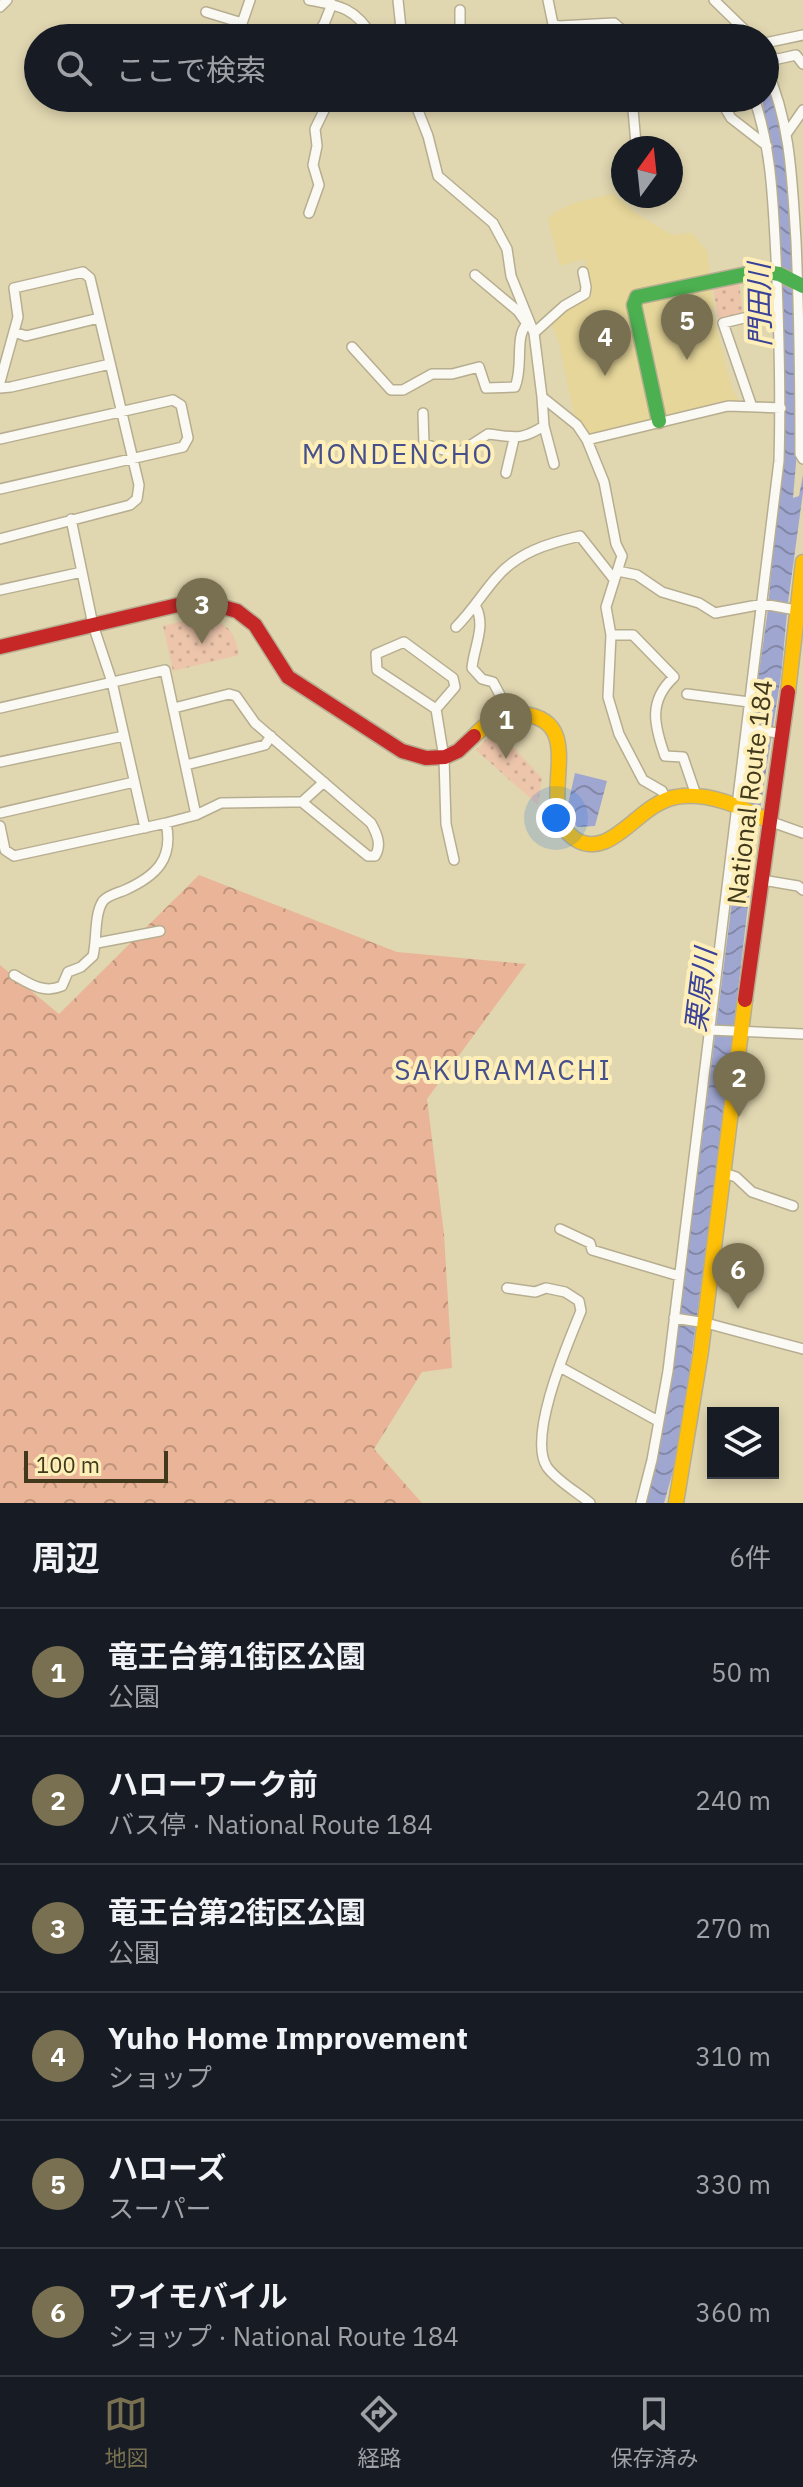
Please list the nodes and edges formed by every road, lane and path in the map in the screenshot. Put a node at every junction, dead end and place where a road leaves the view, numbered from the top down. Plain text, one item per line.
1 (7, 0) edge
2 (250, 0) edge
3 (309, 0) edge
4 (398, 0) edge
5 (548, 0) edge
6 (714, 0) edge
7 (332, 4) junction
8 (0, 7) edge
9 (460, 10) dead end
10 (206, 12) dead end
11 (242, 23) joint
12 (324, 24) edge
13 (365, 24) edge
14 (401, 24) edge
15 (460, 24) edge
16 (553, 24) edge
17 (734, 24) edge
18 (803, 35) edge
19 (779, 40) edge
20 (800, 51) edge
21 (779, 59) edge
22 (803, 64) edge
23 (779, 104) edge
24 (803, 110) edge
25 (323, 112) edge
26 (419, 112) edge
27 (633, 112) edge
28 (727, 112) edge
29 (759, 112) edge
30 (787, 134) junction
31 (635, 136) edge
32 (767, 146) junction
33 (309, 213) dead end
34 (583, 272) dead end
35 (778, 274) junction
36 (475, 275) dead end
37 (798, 283) edge
38 (778, 316) junction
39 (99, 318) junction
40 (531, 327) junction
41 (14, 332) junction
42 (352, 347) dead end
43 (110, 364) junction
44 (0, 385) edge
45 (542, 397) junction
46 (752, 407) junction
47 (781, 408) junction
48 (122, 412) junction
49 (423, 413) dead end
50 (659, 421) junction
51 (544, 426) junction
52 (0, 439) edge
53 (514, 439) junction
54 (587, 440) junction
55 (803, 459) edge
56 (133, 460) junction
57 (554, 464) dead end
58 (506, 473) dead end
59 (0, 489) edge
60 (71, 519) junction
61 (0, 539) edge
62 (803, 562) edge
63 (82, 572) junction
64 (616, 574) junction
65 (0, 590) edge
66 (766, 605) junction
67 (476, 607) junction
68 (793, 609) junction
69 (93, 625) junction
70 (456, 627) dead end
71 (798, 632) edge
72 (611, 635) junction
73 (0, 647) edge
74 (112, 682) junction
75 (687, 694) dead end
76 (749, 702) junction
77 (0, 708) edge
78 (174, 708) junction
79 (436, 709) junction
80 (503, 715) junction
81 (750, 728) junction
82 (778, 733) junction
83 (124, 736) junction
84 (271, 736) junction
85 (444, 758) junction
86 (0, 762) edge
87 (186, 765) junction
88 (134, 782) junction
89 (324, 782) junction
90 (696, 795) junction
91 (666, 799) junction
92 (302, 802) junction
93 (741, 810) junction
94 (0, 813) edge
95 (196, 815) junction
96 (765, 819) junction
97 (166, 823) junction
98 (0, 826) edge
99 (145, 828) junction
100 (803, 833) edge
101 (454, 860) dead end
102 (762, 880) junction
103 (803, 890) edge
104 (160, 931) dead end
105 (97, 943) junction
106 (14, 975) dead end
107 (712, 1030) junction
108 (738, 1033) junction
109 (803, 1034) edge
110 (724, 1173) junction
111 (793, 1206) dead end
112 (560, 1229) dead end
113 (679, 1276) junction
114 (507, 1288) dead end
115 (676, 1318) junction
116 (702, 1322) junction
117 (803, 1349) edge
118 (560, 1367) junction
119 (658, 1421) junction
120 (590, 1503) edge
121 (641, 1503) edge
122 (676, 1503) edge

1 - 8 street
2 - 11 street
3 - 7 street
4 - 14 street
5 - 16 street
6 - 17 street
7 - 12 street
7 - 13 street
9 - 15 street
10 - 11 street
18 - 19 street
20 - 21 street
20 - 22 street
23 - 30 street
24 - 30 street
25 - 33 street
26 - 40 street
27 - 31 street
28 - 32 street
29 - 32 street
30 - 37 street
32 - 35 street
34 - 40 street
35 - 37 main road
35 - 38 street
35 - 50 main road
36 - 40 street
37 - 55 street
38 - 46 street
38 - 47 street
39 - 41 street
39 - 41 street
39 - 43 street
40 - 42 street
40 - 45 street
41 - 44 street
43 - 44 street
43 - 48 street
45 - 51 street
45 - 54 street
46 - 47 street
46 - 50 street
47 - 66 street
48 - 52 street
48 - 56 street
48 - 56 street
49 - 53 street
50 - 54 street
51 - 53 street
51 - 57 street
53 - 58 street
54 - 64 street
56 - 59 street
56 - 60 street
60 - 61 street
60 - 63 street
62 - 68 main road, National Route 184
63 - 65 street
63 - 69 street
64 - 66 street
64 - 67 street
64 - 72 street
66 - 68 street
66 - 76 street
67 - 70 street
67 - 80 street
68 - 71 main road, National Route 184
69 - 73 main road
69 - 74 street
69 - 85 main road
71 - 82 main road, National Route 184
72 - 90 street
72 - 91 street
74 - 77 street
74 - 78 street
74 - 83 street
75 - 76 street
76 - 81 street
78 - 84 street
78 - 87 street
79 - 79 street
79 - 85 street
80 - 85 main road
80 - 91 main road
81 - 82 street
81 - 93 street
82 - 96 main road, National Route 184
83 - 86 street
83 - 88 street
84 - 87 street
84 - 89 street
85 - 101 street
87 - 95 street
88 - 94 street
88 - 99 street
89 - 92 street
89 - 92 street
90 - 91 main road
90 - 93 main road
92 - 95 street
93 - 96 main road
93 - 107 street
95 - 97 street
96 - 100 street
96 - 102 main road, National Route 184
97 - 99 street
97 - 105 street
98 - 99 street
102 - 103 street
102 - 108 main road, National Route 184
104 - 105 street
105 - 106 street
107 - 108 street
107 - 113 street
108 - 109 street
108 - 110 main road, National Route 184
110 - 111 street
110 - 116 main road, National Route 184
112 - 113 street
113 - 115 street
114 - 118 street
115 - 116 street
115 - 119 street
116 - 117 street
116 - 122 main road, National Route 184
118 - 119 street
118 - 120 street
119 - 121 street

